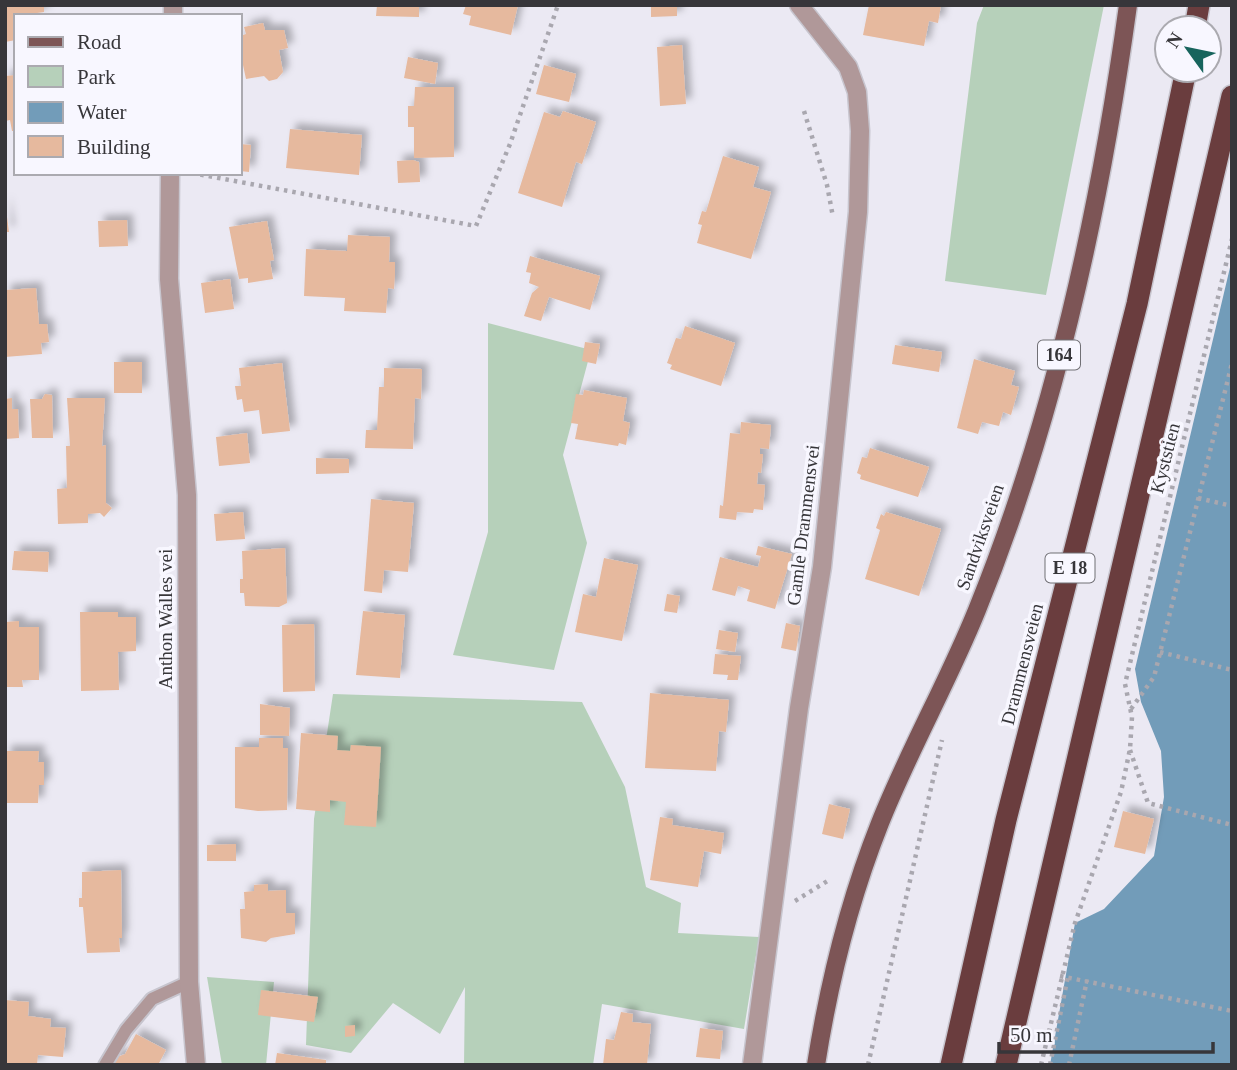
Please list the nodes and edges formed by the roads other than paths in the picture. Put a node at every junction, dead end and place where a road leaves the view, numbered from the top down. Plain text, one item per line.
1 (799, 5) edge
2 (1128, 5) edge
3 (1183, 84) edge
4 (1232, 96) edge
5 (170, 175) edge
6 (189, 982) junction
7 (105, 1065) edge
8 (196, 1065) edge
9 (752, 1065) edge
10 (816, 1065) edge
11 (951, 1065) edge
12 (1006, 1065) edge

1 - 9 street, Gamle Drammensvei
2 - 10 main road, Sandviksveien / 164
3 - 11 highway, Drammensveien / E 18
4 - 12 highway, E 18
5 - 6 street, Anthon Walles vei
6 - 7 lane
6 - 8 street, Anthon Walles vei

